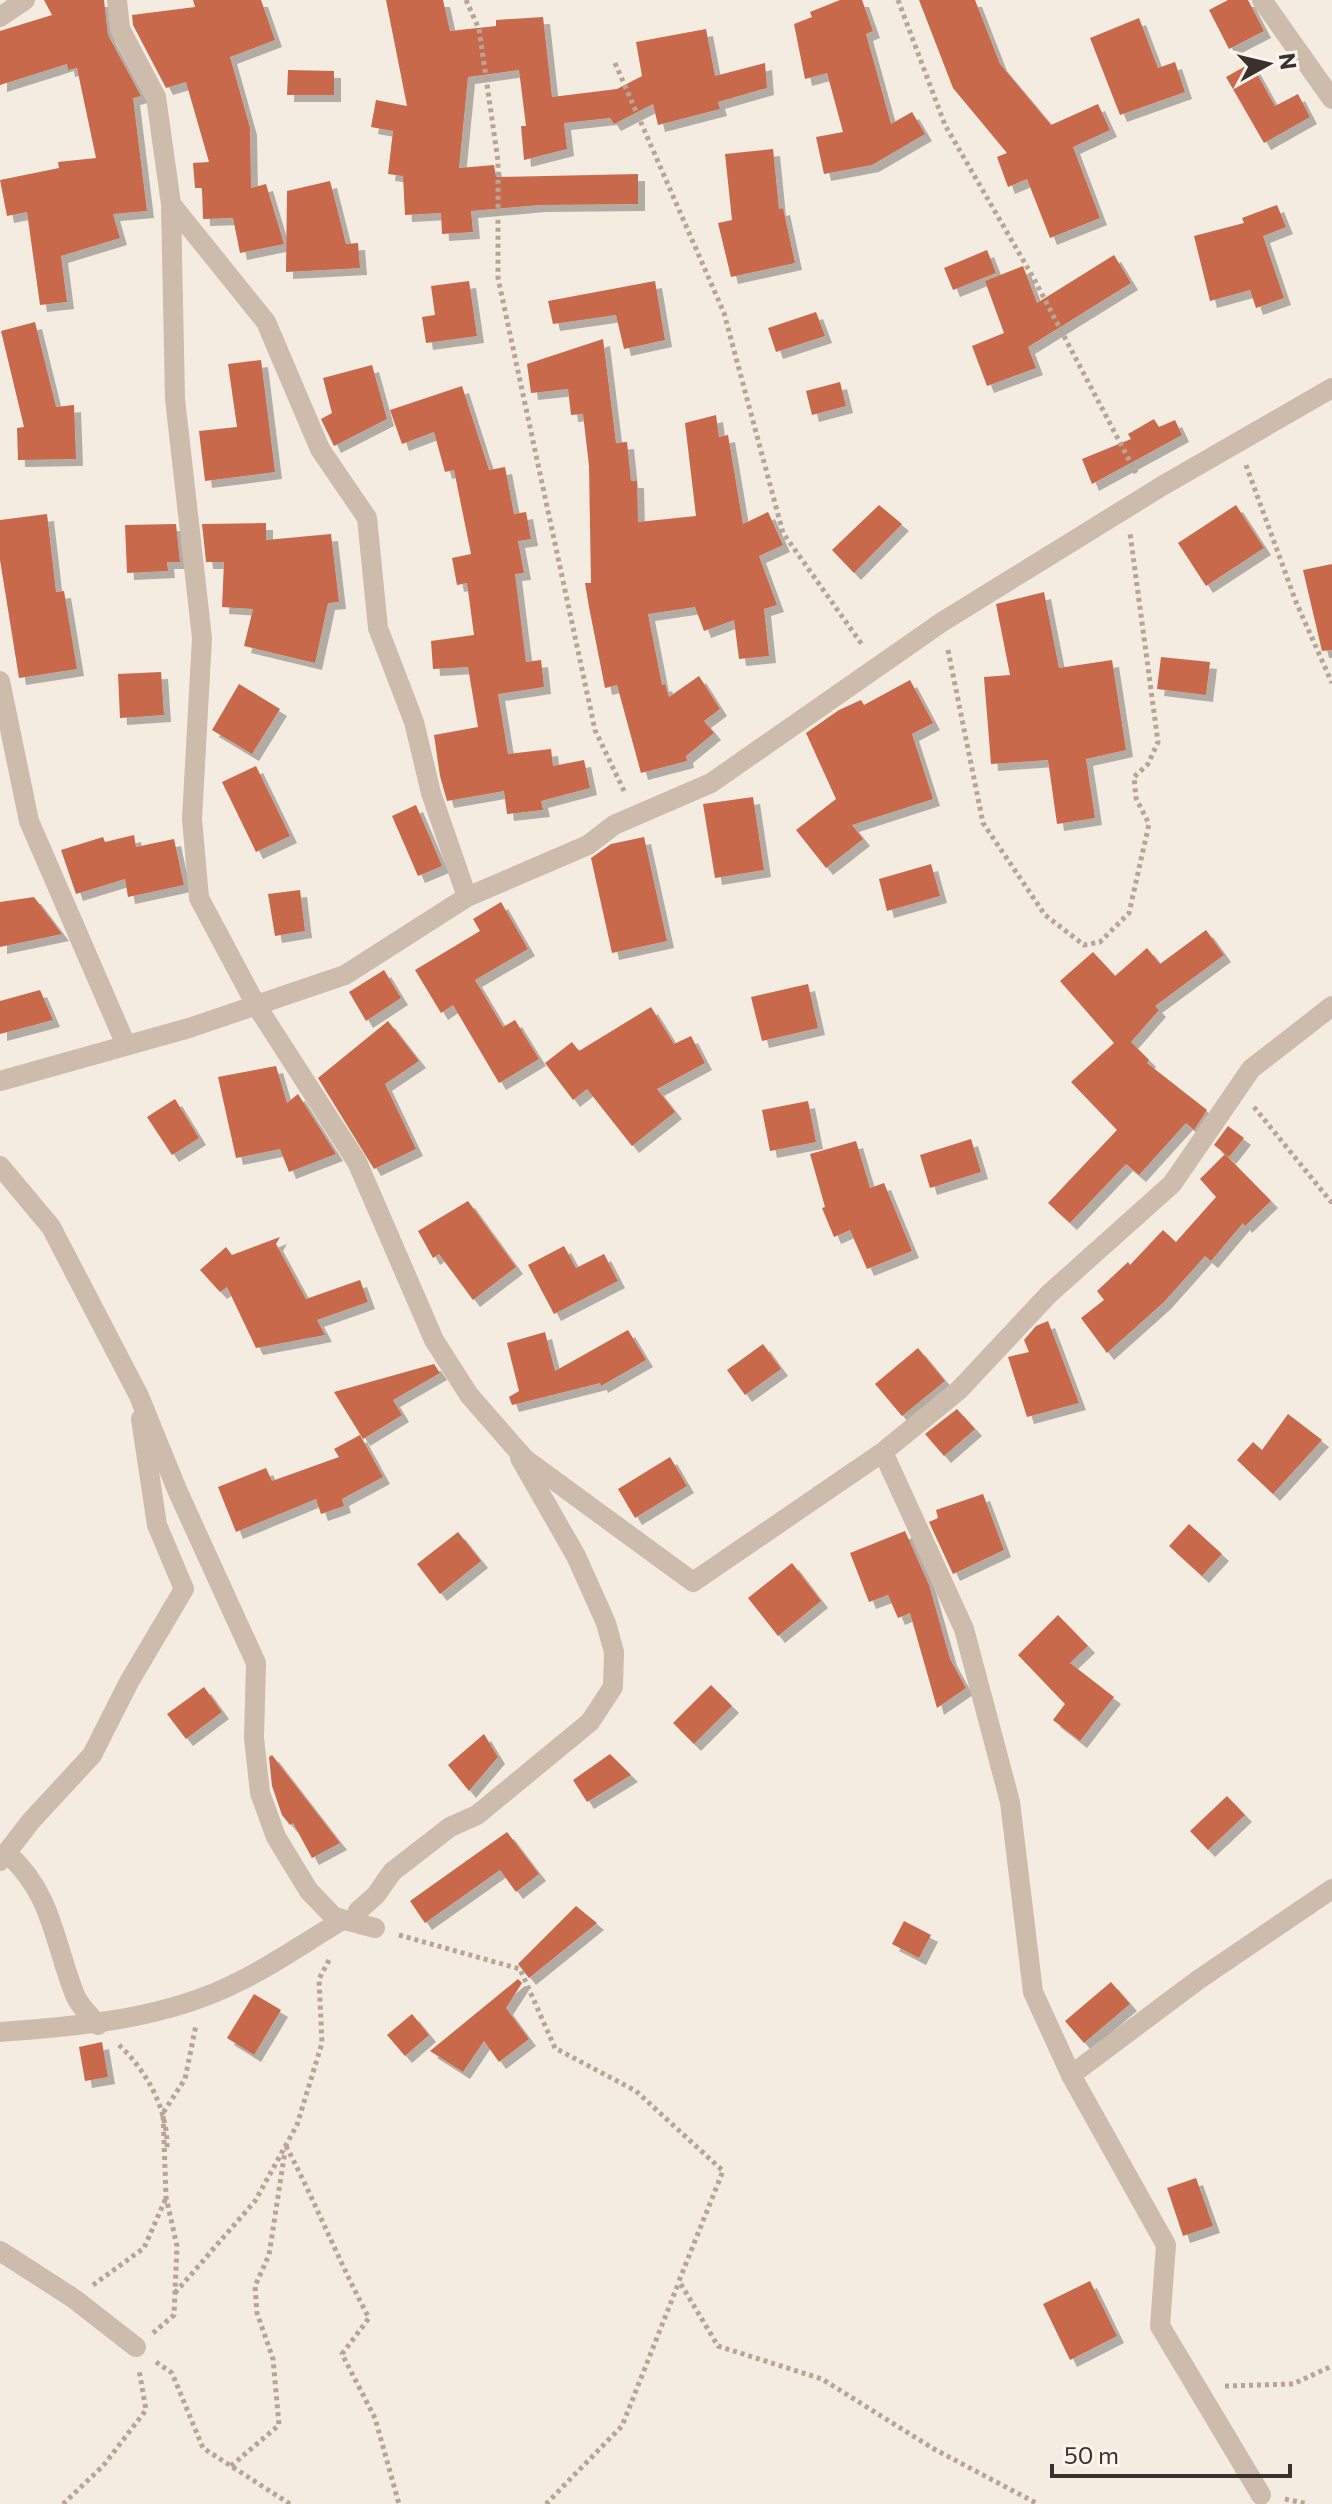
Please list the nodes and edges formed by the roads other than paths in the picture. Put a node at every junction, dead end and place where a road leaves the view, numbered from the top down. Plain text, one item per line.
1 (25, 0) edge
2 (117, 0) edge
3 (1262, 0) edge
4 (0, 17) edge
5 (1332, 99) edge
6 (171, 204) junction
7 (1332, 388) edge
8 (0, 681) edge
9 (467, 897) junction
10 (256, 1005) junction
11 (1332, 1006) edge
12 (126, 1045) junction
13 (0, 1081) edge
14 (0, 1166) edge
15 (139, 1396) junction
16 (514, 1446) junction
17 (883, 1452) junction
18 (4, 1858) edge
19 (1332, 1889) edge
20 (350, 1919) junction
21 (375, 1928) road end
22 (98, 2025) junction
23 (0, 2032) edge
24 (1071, 2075) junction
25 (0, 2251) edge
26 (136, 2347) road end
27 (1261, 2495) dead end

1 - 4 street
2 - 6 street
3 - 5 street
6 - 9 street
6 - 10 street
7 - 9 street
8 - 12 street
9 - 10 street
10 - 12 street
10 - 16 street
11 - 17 street
12 - 13 street
14 - 15 street
15 - 18 street
15 - 20 street
16 - 17 street
16 - 20 street
17 - 24 street
18 - 22 street
19 - 24 street
20 - 21 street
20 - 22 street
22 - 23 street
24 - 27 street
25 - 26 street

